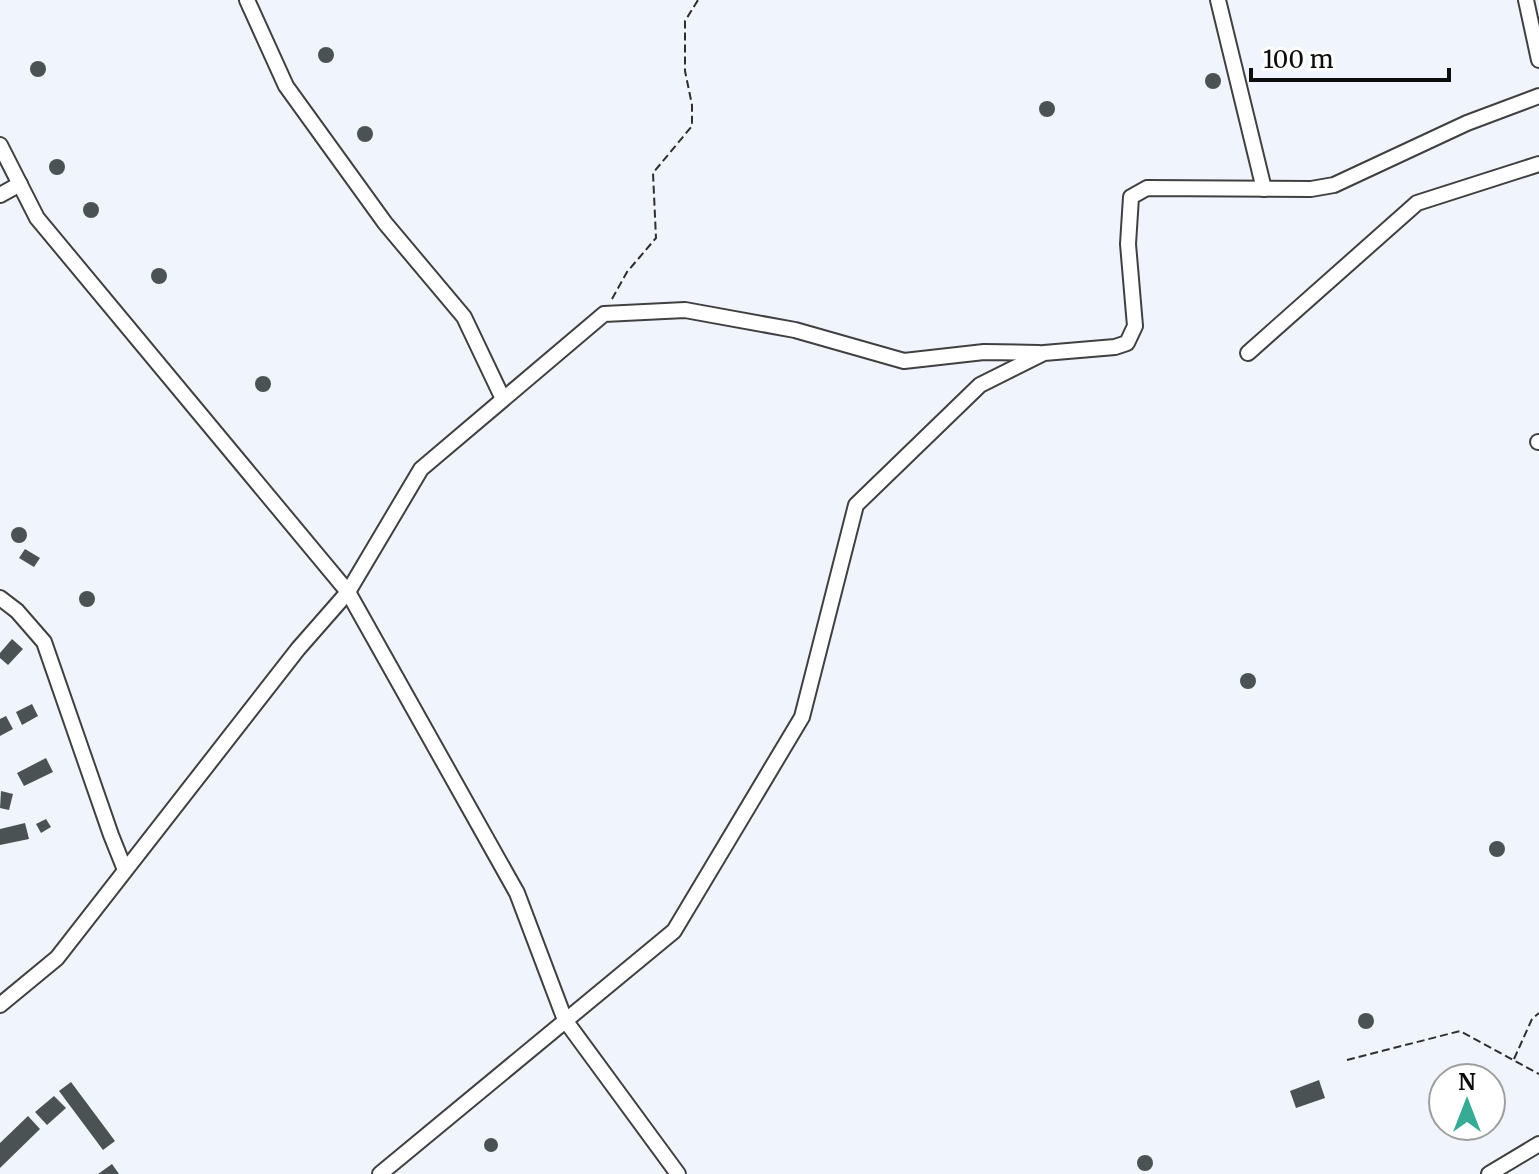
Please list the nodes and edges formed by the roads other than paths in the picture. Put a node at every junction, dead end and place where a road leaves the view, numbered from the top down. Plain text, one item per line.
1 (247, 0) edge
2 (1218, 0) edge
3 (1526, 0) edge
4 (1539, 60) edge
5 (1539, 96) edge
6 (0, 145) edge
7 (1539, 164) edge
8 (20, 184) junction
9 (1264, 189) junction
10 (0, 195) edge
11 (1044, 353) junction
12 (1248, 353) dead end
13 (503, 399) junction
14 (348, 592) junction
15 (0, 598) edge
16 (125, 870) junction
17 (0, 1005) edge
18 (565, 1020) junction
19 (1539, 1144) edge
20 (380, 1174) edge
21 (678, 1174) edge
22 (1489, 1174) edge

1 - 13 street
2 - 9 street
3 - 4 street
5 - 9 street
6 - 8 street
7 - 12 street
8 - 10 street
8 - 14 street
9 - 11 street
11 - 13 street
11 - 18 street
13 - 14 street
14 - 16 street
14 - 18 street
15 - 16 street
16 - 17 street
18 - 20 street
18 - 21 street
19 - 22 street

